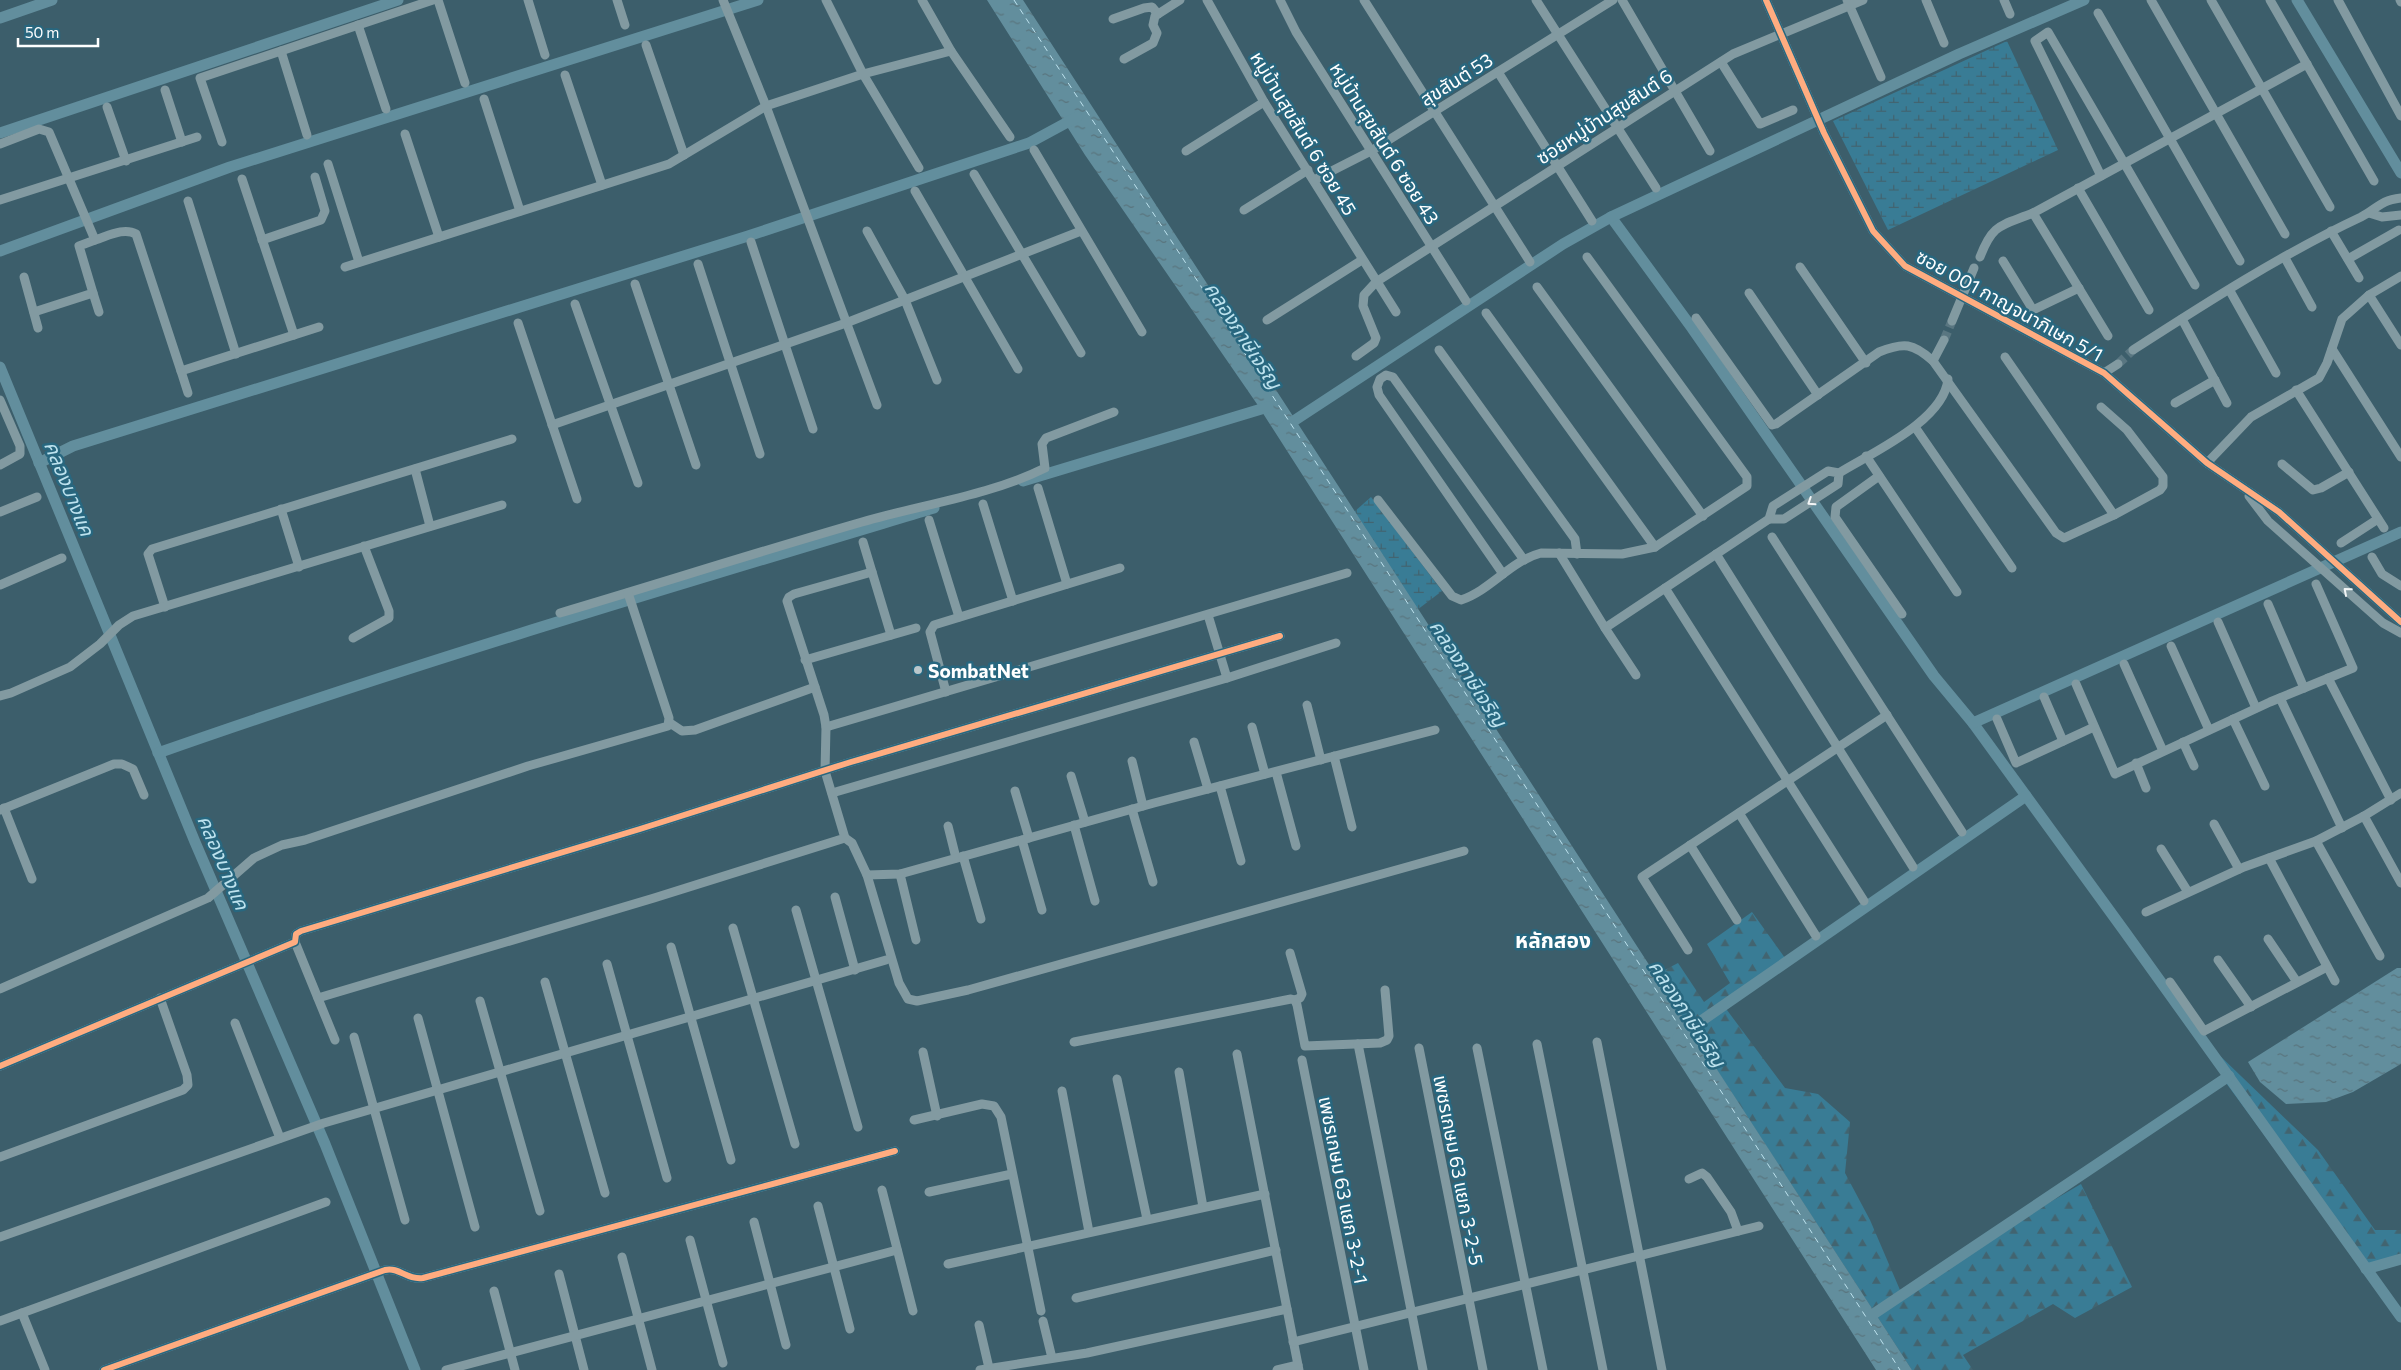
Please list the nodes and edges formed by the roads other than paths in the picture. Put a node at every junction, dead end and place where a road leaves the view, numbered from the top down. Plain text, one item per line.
1 (433, 0) edge
2 (438, 0) edge
3 (528, 0) edge
4 (617, 0) edge
5 (826, 0) edge
6 (922, 0) edge
7 (1180, 0) edge
8 (1207, 0) edge
9 (1280, 0) edge
10 (1364, 0) edge
11 (1536, 0) edge
12 (1612, 0) edge
13 (1622, 0) edge
14 (1766, 0) edge
15 (1863, 0) edge
16 (1926, 0) edge
17 (2004, 0) edge
18 (2151, 0) edge
19 (2211, 0) edge
20 (2270, 0) edge
21 (2338, 0) edge
22 (723, 2) edge
23 (1849, 3) edge
24 (2098, 13) dead end
25 (1158, 14) junction
26 (2010, 14) dead end
27 (1114, 19) dead end
28 (358, 25) junction
29 (626, 25) dead end
30 (1558, 34) junction
31 (1781, 34) junction
32 (1944, 43) dead end
33 (646, 45) dead end
34 (281, 51) junction
35 (951, 51) junction
36 (545, 55) dead end
37 (1124, 59) dead end
38 (1722, 62) junction
39 (2307, 64) junction
40 (1498, 72) junction
41 (863, 74) junction
42 (566, 75) dead end
43 (1881, 77) dead end
44 (465, 83) dead end
45 (1675, 89) junction
46 (2262, 89) junction
47 (165, 90) dead end
48 (484, 99) dead end
49 (1264, 102) junction
50 (766, 106) junction
51 (107, 107) dead end
52 (386, 109) dead end
53 (1793, 110) dead end
54 (1434, 112) junction
55 (2216, 113) junction
56 (2401, 116) edge
57 (1618, 126) junction
58 (307, 134) dead end
59 (406, 134) dead end
60 (197, 137) dead end
61 (1010, 137) dead end
62 (2170, 138) junction
63 (182, 142) junction
64 (222, 142) dead end
65 (0, 144) edge
66 (1034, 150) dead end
67 (1186, 151) dead end
68 (1371, 151) junction
69 (1710, 151) dead end
70 (684, 155) junction
71 (126, 160) junction
72 (2125, 163) junction
73 (328, 164) dead end
74 (1556, 166) junction
75 (919, 168) dead end
76 (1308, 170) junction
77 (974, 174) dead end
78 (2101, 176) junction
79 (315, 177) dead end
80 (71, 179) junction
81 (242, 179) dead end
82 (1314, 180) junction
83 (2374, 181) dead end
84 (602, 185) junction
85 (1656, 188) dead end
86 (2078, 188) junction
87 (915, 191) dead end
88 (2401, 198) edge
89 (0, 200) edge
90 (188, 201) dead end
91 (1494, 206) junction
92 (2330, 207) dead end
93 (1244, 210) dead end
94 (520, 211) junction
95 (2033, 213) junction
96 (2369, 213) junction
97 (2401, 216) edge
98 (1592, 221) dead end
99 (2399, 230) dead end
100 (867, 231) dead end
101 (1081, 231) junction
102 (2331, 231) junction
103 (2285, 234) dead end
104 (94, 236) junction
105 (439, 237) junction
106 (262, 240) junction
107 (751, 242) dead end
108 (1432, 246) junction
109 (1022, 254) junction
110 (1980, 257) dead end
111 (1587, 258) dead end
112 (2285, 258) junction
113 (2348, 259) junction
114 (1362, 260) junction
115 (2003, 260) dead end
116 (2240, 261) dead end
117 (359, 262) junction
118 (1530, 262) dead end
119 (698, 264) dead end
120 (345, 267) dead end
121 (1800, 267) dead end
122 (1974, 268) dead end
123 (2401, 276) edge
124 (24, 277) dead end
125 (964, 277) junction
126 (2359, 278) dead end
127 (1376, 282) junction
128 (635, 284) dead end
129 (2195, 285) dead end
130 (1537, 287) dead end
131 (2079, 288) junction
132 (2230, 290) junction
133 (1749, 292) dead end
134 (93, 293) junction
135 (2369, 295) junction
136 (1961, 298) junction
137 (905, 300) junction
138 (1466, 301) dead end
139 (575, 304) dead end
140 (2312, 307) dead end
141 (2149, 310) dead end
142 (34, 312) junction
143 (99, 312) dead end
144 (1396, 312) dead end
145 (1486, 313) dead end
146 (1696, 318) dead end
147 (2182, 319) junction
148 (1268, 320) dead end
149 (1952, 321) tunnel mouth
150 (518, 323) dead end
151 (846, 323) junction
152 (319, 327) dead end
153 (38, 328) dead end
154 (1142, 332) dead end
155 (294, 336) junction
156 (2108, 336) dead end
157 (1944, 340) tunnel mouth
158 (784, 345) junction
159 (2401, 345) edge
160 (2332, 349) junction
161 (1439, 350) dead end
162 (2133, 350) tunnel mouth
163 (1081, 353) dead end
164 (236, 354) junction
165 (1356, 356) dead end
166 (2005, 357) dead end
167 (1933, 361) junction
168 (1866, 363) junction
169 (2118, 364) tunnel mouth
170 (731, 365) junction
171 (1018, 369) dead end
172 (181, 371) junction
173 (2104, 373) junction
174 (2276, 373) dead end
175 (937, 380) dead end
176 (1948, 380) junction
177 (2215, 380) junction
178 (669, 386) junction
179 (2296, 390) junction
180 (188, 393) dead end
181 (1818, 395) junction
182 (0, 400) edge
183 (2175, 403) dead end
184 (2227, 403) dead end
185 (611, 405) junction
186 (877, 405) dead end
187 (2101, 407) dead end
188 (1114, 412) dead end
189 (552, 425) junction
190 (1915, 427) junction
191 (813, 429) dead end
192 (512, 438) dead end
193 (760, 454) dead end
194 (1866, 456) junction
195 (2401, 456) edge
196 (2207, 463) junction
197 (2282, 464) dead end
198 (0, 465) edge
199 (696, 465) dead end
200 (414, 469) junction
201 (2349, 472) junction
202 (1838, 473) junction
203 (1879, 476) junction
204 (638, 482) dead end
205 (1038, 488) dead end
206 (2244, 490) junction
207 (36, 497) dead end
208 (578, 499) dead end
209 (1378, 500) dead end
210 (983, 504) dead end
211 (502, 505) dead end
212 (281, 509) junction
213 (0, 512) edge
214 (2114, 515) junction
215 (1703, 516) junction
216 (2378, 518) junction
217 (1769, 519) junction
218 (929, 520) dead end
219 (430, 526) junction
220 (2384, 528) dead end
221 (1772, 537) dead end
222 (864, 542) dead end
223 (2341, 543) dead end
224 (364, 546) junction
225 (1655, 547) junction
226 (1559, 553) junction
227 (1578, 554) junction
228 (1716, 554) junction
229 (2372, 557) dead end
230 (62, 558) dead end
231 (1524, 560) junction
232 (299, 567) junction
233 (1120, 568) dead end
234 (2012, 568) dead end
235 (872, 572) junction
236 (1348, 573) dead end
237 (1503, 574) junction
238 (0, 584) edge
239 (1067, 584) junction
240 (2316, 584) dead end
241 (2401, 586) edge
242 (1665, 588) junction
243 (1957, 592) dead end
244 (628, 593) junction
245 (1013, 600) junction
246 (2268, 604) dead end
247 (165, 607) junction
248 (560, 613) dead end
249 (1902, 614) dead end
250 (1208, 615) junction
251 (959, 617) junction
252 (2218, 622) dead end
253 (2401, 622) edge
254 (916, 628) dead end
255 (1605, 628) junction
256 (2401, 633) edge
257 (891, 635) junction
258 (1280, 636) dead end
259 (353, 638) dead end
260 (1336, 643) dead end
261 (2171, 646) dead end
262 (1220, 654) junction
263 (805, 660) junction
264 (2124, 664) dead end
265 (1636, 675) dead end
266 (1227, 678) junction
267 (2328, 678) junction
268 (2076, 684) dead end
269 (815, 687) junction
270 (2304, 688) junction
271 (946, 692) junction
272 (0, 696) edge
273 (2044, 697) dead end
274 (2280, 698) junction
275 (1307, 706) dead end
276 (2256, 708) junction
277 (1887, 715) junction
278 (1997, 719) dead end
279 (2233, 719) junction
280 (670, 723) junction
281 (826, 727) junction
282 (1252, 727) dead end
283 (2094, 728) junction
284 (1435, 730) dead end
285 (2209, 730) junction
286 (2063, 741) junction
287 (1194, 742) dead end
288 (2183, 742) junction
289 (1838, 747) junction
290 (2163, 751) junction
291 (1334, 756) junction
292 (1320, 760) junction
293 (1132, 761) dead end
294 (2136, 763) junction
295 (2194, 766) dead end
296 (825, 771) junction
297 (1276, 772) junction
298 (1265, 774) junction
299 (1071, 776) dead end
300 (1787, 781) junction
301 (1220, 786) junction
302 (2265, 786) dead end
303 (2146, 788) dead end
304 (1208, 789) junction
305 (1015, 791) dead end
306 (2401, 792) edge
307 (832, 793) junction
308 (144, 795) dead end
309 (2391, 800) junction
310 (1143, 806) junction
311 (2, 809) edge
312 (1132, 809) junction
313 (1739, 813) junction
314 (2364, 816) junction
315 (1085, 822) junction
316 (2214, 824) dead end
317 (1074, 825) junction
318 (948, 826) dead end
319 (1352, 827) dead end
320 (2342, 828) junction
321 (1962, 832) dead end
322 (845, 838) junction
323 (1026, 839) junction
324 (2316, 841) junction
325 (1690, 845) junction
326 (1296, 846) dead end
327 (2161, 850) dead end
328 (1464, 851) dead end
329 (960, 857) junction
330 (2269, 858) junction
331 (1241, 861) dead end
332 (1913, 867) dead end
333 (2239, 869) junction
334 (900, 874) junction
335 (867, 875) junction
336 (32, 879) dead end
337 (1153, 882) dead end
338 (2401, 883) edge
339 (2188, 892) junction
340 (835, 897) dead end
341 (1095, 901) dead end
342 (1864, 901) dead end
343 (796, 910) dead end
344 (1042, 910) dead end
345 (2146, 912) dead end
346 (981, 919) dead end
347 (1737, 920) dead end
348 (733, 928) dead end
349 (1816, 936) dead end
350 (2268, 939) dead end
351 (916, 940) dead end
352 (295, 942) junction
353 (671, 947) dead end
354 (1688, 950) dead end
355 (1290, 953) dead end
356 (2380, 956) dead end
357 (886, 960) dead end
358 (2218, 960) dead end
359 (607, 964) dead end
360 (2327, 967) junction
361 (855, 970) junction
362 (817, 980) junction
363 (2335, 981) dead end
364 (545, 982) dead end
365 (2170, 982) dead end
366 (2297, 982) junction
367 (0, 989) edge
368 (1385, 990) dead end
369 (160, 998) junction
370 (318, 998) junction
371 (754, 998) junction
372 (1295, 1000) junction
373 (480, 1001) dead end
374 (2251, 1008) junction
375 (691, 1017) junction
376 (418, 1018) dead end
377 (235, 1023) dead end
378 (628, 1035) junction
379 (354, 1037) dead end
380 (335, 1040) dead end
381 (1074, 1042) dead end
382 (1597, 1042) dead end
383 (1358, 1044) junction
384 (1537, 1044) dead end
385 (1419, 1048) dead end
386 (1477, 1048) dead end
387 (923, 1052) dead end
388 (565, 1053) junction
389 (1237, 1054) dead end
390 (1302, 1060) dead end
391 (0, 1066) edge
392 (500, 1071) junction
393 (1179, 1072) dead end
394 (1117, 1079) dead end
395 (437, 1090) junction
396 (1062, 1090) dead end
397 (374, 1108) junction
398 (936, 1116) junction
399 (914, 1120) dead end
400 (858, 1127) dead end
401 (280, 1138) junction
402 (795, 1144) dead end
403 (895, 1151) dead end
404 (0, 1157) edge
405 (731, 1160) dead end
406 (1012, 1174) junction
407 (667, 1178) dead end
408 (1689, 1179) dead end
409 (882, 1190) dead end
410 (929, 1192) dead end
411 (605, 1193) dead end
412 (1265, 1194) junction
413 (326, 1202) dead end
414 (818, 1206) dead end
415 (1203, 1207) junction
416 (540, 1211) dead end
417 (1147, 1219) junction
418 (405, 1220) dead end
419 (754, 1222) dead end
420 (1759, 1226) dead end
421 (475, 1227) dead end
422 (1738, 1231) junction
423 (1088, 1232) junction
424 (0, 1237) edge
425 (690, 1240) dead end
426 (1027, 1246) junction
427 (897, 1250) junction
428 (1276, 1250) junction
429 (1640, 1256) junction
430 (622, 1257) dead end
431 (948, 1264) dead end
432 (833, 1266) junction
433 (1582, 1270) junction
434 (559, 1274) dead end
435 (1526, 1283) junction
436 (770, 1284) junction
437 (494, 1291) dead end
438 (1076, 1298) dead end
439 (1468, 1298) junction
440 (707, 1300) junction
441 (1287, 1309) junction
442 (913, 1311) dead end
443 (1041, 1311) dead end
444 (1411, 1312) junction
445 (22, 1313) junction
446 (639, 1318) junction
447 (0, 1321) edge
448 (1043, 1321) dead end
449 (979, 1325) dead end
450 (1354, 1326) junction
451 (850, 1329) dead end
452 (575, 1336) junction
453 (1294, 1342) junction
454 (786, 1345) dead end
455 (511, 1353) junction
456 (1052, 1358) junction
457 (723, 1363) dead end
458 (989, 1368) junction
459 (1299, 1368) edge
460 (45, 1370) edge
461 (104, 1370) edge
462 (446, 1370) edge
463 (515, 1370) edge
464 (584, 1370) edge
465 (652, 1370) edge
466 (980, 1370) edge
467 (1277, 1370) edge
468 (1364, 1370) edge
469 (1423, 1370) edge
470 (1483, 1370) edge
471 (1543, 1370) edge
472 (1602, 1370) edge
473 (1662, 1370) edge

1 - 28 street
2 - 44 street
3 - 36 street
4 - 29 street
5 - 41 street
6 - 35 street
7 - 25 street
8 - 49 street, หมู่บ้านสุขสันต์ 6 ซอย 45
9 - 68 street, หมู่บ้านสุขสันต์ 6 ซอย 43
10 - 54 street
11 - 30 street
12 - 30 street, สุขสันต์ 53
13 - 45 street
14 - 31 street, ซอย 001 กาญจนาภิเษก 5/1
15 - 23 street, ซอยหมู่บ้านสุขสันต์ 6
16 - 32 street
17 - 26 street
18 - 55 street
19 - 46 street
20 - 39 street
21 - 56 street
22 - 50 street
23 - 31 street, ซอยหมู่บ้านสุขสันต์ 6
23 - 43 street
24 - 62 street
25 - 27 street
25 - 37 street
28 - 34 street
28 - 52 street
30 - 40 street, สุขสันต์ 53
30 - 57 street
31 - 38 street, ซอยหมู่บ้านสุขสันต์ 6
31 - 136 street, ซอย 001 กาญจนาภิเษก 5/1
33 - 70 street
34 - 58 street
34 - 64 street
35 - 41 street
35 - 61 street
38 - 45 street, ซอยหมู่บ้านสุขสันต์ 6
38 - 53 street
39 - 46 street
39 - 83 street
40 - 54 street, สุขสันต์ 53
40 - 74 street
41 - 50 street
41 - 75 street
42 - 84 street
45 - 57 street, ซอยหมู่บ้านสุขสันต์ 6
45 - 69 street
46 - 55 street
46 - 92 street
47 - 63 street
48 - 94 street
49 - 67 street
49 - 76 street, หมู่บ้านสุขสันต์ 6 ซอย 45
50 - 70 street
50 - 151 street
51 - 71 street
54 - 68 street, สุขสันต์ 53
54 - 91 street
55 - 62 street
55 - 103 street
57 - 74 street, ซอยหมู่บ้านสุขสันต์ 6
57 - 85 street
59 - 105 street
60 - 63 street
62 - 72 street
62 - 116 street
63 - 71 street
65 - 80 street
66 - 101 street
68 - 82 street, สุขสันต์ 53
68 - 108 street, หมู่บ้านสุขสันต์ 6 ซอย 43
70 - 84 street
71 - 80 street
72 - 78 street
72 - 78 street
72 - 129 street
73 - 117 street
74 - 91 street, ซอยหมู่บ้านสุขสันต์ 6
74 - 98 street
76 - 82 street, หมู่บ้านสุขสันต์ 6 ซอย 45
76 - 93 street
77 - 109 street
78 - 86 street
79 - 106 street
80 - 89 street
80 - 104 street
81 - 106 street
82 - 114 street, หมู่บ้านสุขสันต์ 6 ซอย 45
84 - 94 street
86 - 95 street
86 - 141 street
87 - 125 street
88 - 96 street
90 - 164 street
91 - 108 street, ซอยหมู่บ้านสุขสันต์ 6
91 - 118 street
94 - 105 street
95 - 110 street
95 - 131 street
96 - 97 street
96 - 102 street
99 - 113 street
100 - 137 street
101 - 109 street
101 - 154 street
102 - 112 street
102 - 113 street
104 - 134 street
104 - 172 street
105 - 117 street
106 - 155 street
107 - 158 street
108 - 127 street, ซอยหมู่บ้านสุขสันต์ 6
108 - 138 street, หมู่บ้านสุขสันต์ 6 ซอย 43
109 - 125 street
109 - 163 street
111 - 215 street
112 - 132 street
112 - 140 street
113 - 126 street
114 - 127 street, หมู่บ้านสุขสันต์ 6 ซอย 45
114 - 148 street
115 - 131 street
117 - 120 street
119 - 170 street
121 - 168 street
122 - 136 street
123 - 135 street
124 - 142 street
125 - 137 street
125 - 171 street
127 - 144 street, หมู่บ้านสุขสันต์ 6 ซอย 45
127 - 165 street
128 - 178 street
130 - 215 street
131 - 156 street
132 - 147 street
132 - 174 street
133 - 181 street
134 - 142 street
134 - 143 street
135 - 159 street
135 - 160 street
136 - 149 street
136 - 173 street, ซอย 001 กาญจนาภิเษก 5/1
137 - 151 street
137 - 175 street
139 - 185 street
142 - 153 street
145 - 225 street
146 - 181 street
147 - 162 street
147 - 177 street
150 - 189 street
151 - 158 street
151 - 186 street
152 - 155 street
155 - 164 street
157 - 167 street
158 - 170 street
158 - 191 street
160 - 179 street
160 - 195 street
161 - 227 street
164 - 172 street
166 - 214 street
167 - 168 street
167 - 176 street
168 - 181 street
169 - 173 street
170 - 178 street
170 - 193 street
172 - 180 street
173 - 196 street, ซอย 001 กาญจนาภิเษก 5/1
176 - 190 street
176 - 214 street
177 - 183 street
177 - 184 street
178 - 185 street
178 - 199 street
179 - 196 street
179 - 201 street
182 - 198 street
185 - 189 street
185 - 204 street
187 - 214 street
188 - 244 street
189 - 208 street
190 - 194 street
190 - 234 street
192 - 200 street
194 - 202 street
194 - 203 street
196 - 206 street, ซอย 001 กาญจนาภิเษก 5/1
197 - 201 street
200 - 212 street
200 - 219 street
201 - 216 street
202 - 217 street
202 -> 217 street
203 - 243 street
203 - 249 street
205 - 239 street
206 - 253 street, ซอย 001 กาญจนาภิเษก 5/1
256 -> 206 street, ซอย 001 กาญจนาภิเษก 5/1
207 - 213 street
209 - 237 street
210 - 245 street
211 - 219 street
212 - 232 street
212 - 247 street
215 - 225 street
216 - 220 street
216 - 223 street
217 - 228 street
218 - 251 street
219 - 224 street
221 - 277 street
222 - 235 street
224 - 232 street
224 - 259 street
225 - 227 street
226 - 227 street
226 - 231 street
226 - 255 street
228 - 242 street
228 - 289 street
229 - 241 street
230 - 238 street
231 - 237 street
231 - 237 street
232 - 247 street
233 - 239 street
235 - 257 street
235 - 263 street
236 - 250 street
239 - 245 street
240 - 267 street
242 - 255 street
242 - 300 street
244 - 248 street
244 - 280 street
245 - 251 street
246 - 270 street
247 - 272 street
250 - 262 street
250 - 271 street
251 - 271 street
252 - 276 street
254 - 257 street
255 - 265 street
257 - 263 street
258 - 262 street
260 - 266 street
261 - 285 street
262 - 266 street
262 - 296 street
263 - 269 street
264 - 290 street
266 - 307 street
267 - 270 street
267 - 309 street
268 - 283 street
269 - 280 street
269 - 281 street
270 - 274 street
271 - 281 street
273 - 286 street
274 - 276 street
274 - 320 street
275 - 292 street
276 - 279 street
277 - 289 street
277 - 321 street
278 - 286 street
279 - 285 street
279 - 302 street
280 - 367 street
281 - 296 street
282 - 298 street
283 - 286 street
283 - 294 street
284 - 291 street
285 - 288 street
287 - 304 street
288 - 290 street
288 - 295 street
289 - 300 street
289 - 332 street
290 - 294 street
291 - 292 street
291 - 319 street
292 - 297 street
293 - 310 street
294 - 303 street
296 - 307 street
296 - 352 street
297 - 298 street
297 - 326 street
298 - 301 street
299 - 315 street
300 - 313 street
300 - 342 street
301 - 304 street
301 - 331 street
304 - 310 street
305 - 323 street
306 - 309 street
307 - 322 street
308 - 311 street
309 - 314 street
310 - 312 street
311 - 336 street
312 - 315 street
312 - 337 street
313 - 325 street
313 - 349 street
314 - 320 street
314 - 338 street
315 - 317 street
316 - 333 street
317 - 323 street
317 - 341 street
318 - 329 street
320 - 324 street
322 - 335 street
322 - 370 street
323 - 329 street
323 - 344 street
324 - 330 street
324 - 356 street
325 - 347 street
325 - 354 street
327 - 339 street
328 - 335 street
329 - 334 street
329 - 346 street
330 - 333 street
330 - 360 street
333 - 339 street
334 - 335 street
334 - 351 street
339 - 345 street
340 - 361 street
343 - 362 street
348 - 371 street
350 - 366 street
352 - 369 street
352 - 370 street
353 - 375 street
355 - 372 street
357 - 361 street
358 - 374 street
359 - 378 street
360 - 363 street
360 - 366 street
361 - 362 street
362 - 371 street
362 - 400 street
364 - 388 street
365 - 374 street
366 - 374 street
368 - 383 street
369 - 391 street
369 - 404 street
370 - 380 street
371 - 375 street
371 - 402 street
372 - 381 street
372 - 383 street
373 - 392 street
375 - 378 street
375 - 405 street
376 - 395 street
377 - 401 street
378 - 388 street
378 - 407 street
379 - 397 street
382 - 429 street
383 - 444 street
384 - 433 street
385 - 439 street, เพชรเกษม 63 แยก 3-2-5
386 - 435 street
387 - 398 street
388 - 392 street
388 - 411 street
389 - 412 street
390 - 450 street, เพชรเกษม 63 แยก 3-2-1
392 - 395 street
392 - 416 street
393 - 415 street
394 - 417 street
395 - 397 street
395 - 421 street
396 - 423 street
397 - 401 street
397 - 418 street
398 - 399 street
398 - 406 street
401 - 424 street
403 - 461 street
406 - 410 street
406 - 426 street
408 - 422 street
409 - 427 street
412 - 415 street
412 - 428 street
413 - 445 street
414 - 432 street
415 - 417 street
417 - 423 street
419 - 436 street
420 - 422 street
422 - 429 street
423 - 426 street
425 - 440 street
426 - 431 street
426 - 443 street
427 - 432 street
427 - 442 street
428 - 438 street
428 - 441 street
429 - 433 street
429 - 473 street
430 - 446 street
432 - 436 street
432 - 451 street
433 - 435 street
433 - 472 street
434 - 452 street
435 - 439 street
435 - 471 street
436 - 440 street
436 - 454 street
437 - 455 street
439 - 444 street
439 - 470 street, เพชรเกษม 63 แยก 3-2-5
440 - 446 street
440 - 457 street
441 - 453 street
441 - 456 street
444 - 450 street
444 - 469 street
445 - 447 street
445 - 460 street
446 - 452 street
446 - 465 street
448 - 456 street
449 - 458 street
450 - 453 street
450 - 468 street, เพชรเกษม 63 แยก 3-2-1
452 - 455 street
452 - 464 street
453 - 459 street
455 - 462 street
455 - 463 street
456 - 458 street
458 - 466 street
459 - 467 street

